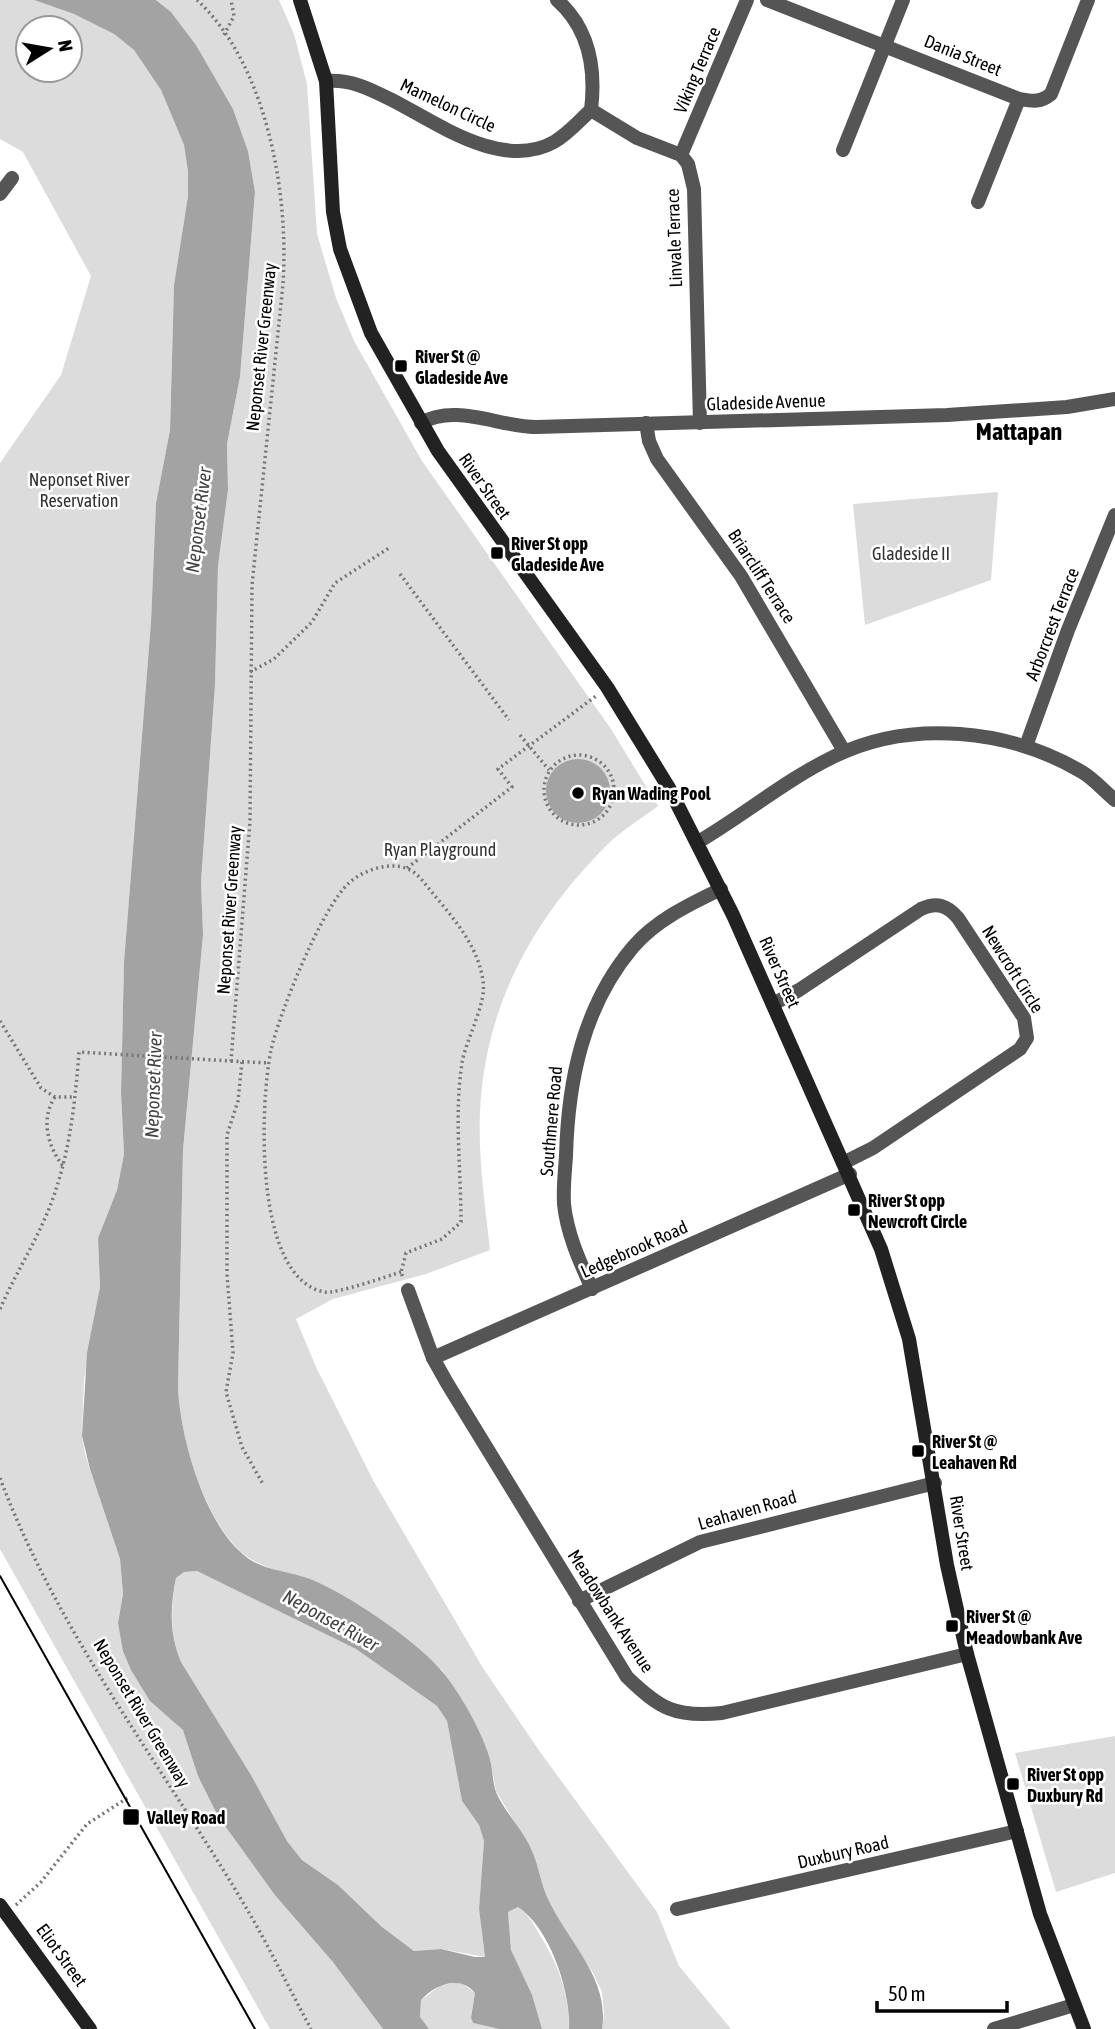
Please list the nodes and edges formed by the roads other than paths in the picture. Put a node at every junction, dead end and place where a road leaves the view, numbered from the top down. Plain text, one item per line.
1 (300, 0) edge
2 (558, 0) edge
3 (747, 0) edge
4 (767, 0) edge
5 (903, 0) edge
6 (1088, 0) edge
7 (886, 45) junction
8 (326, 81) junction
9 (1019, 99) junction
10 (591, 110) junction
11 (843, 150) dead end
12 (681, 155) junction
13 (12, 178) dead end
14 (0, 194) edge
15 (978, 202) dead end
16 (1115, 399) edge
17 (421, 423) junction
18 (700, 423) junction
19 (646, 424) junction
20 (1115, 515) edge
21 (1027, 747) junction
22 (844, 751) junction
23 (1115, 800) edge
24 (698, 842) junction
25 (721, 889) junction
26 (773, 1004) junction
27 (847, 1168) junction
28 (592, 1289) junction
29 (408, 1290) dead end
30 (433, 1358) junction
31 (935, 1483) junction
32 (579, 1601) junction
33 (967, 1654) junction
34 (1017, 1831) junction
35 (3, 1909) edge
36 (677, 1909) dead end
37 (1074, 2005) junction
38 (90, 2029) edge
39 (994, 2029) edge
40 (1084, 2029) edge

1 - 8 main road, River Street
2 - 10 street
3 - 12 street, Viking Terrace
4 - 7 street, Dania Street
5 - 7 street
6 - 9 street
7 - 9 street, Dania Street
7 - 11 street
8 - 10 street, Mamelon Circle
8 - 17 main road, River Street
9 - 15 street
10 - 12 street
12 - 18 street, Linvale Terrace
13 - 14 street
16 - 18 street, Gladeside Avenue
17 - 19 street, Gladeside Avenue
17 - 24 main road, River Street
18 - 19 street, Gladeside Avenue
19 - 22 street, Briarcliff Terrace
20 - 21 street, Arborcrest Terrace
21 - 22 street
21 - 23 street
22 - 24 street
24 - 25 main road, River Street
25 - 26 main road, River Street
25 - 28 street, Southmere Road
26 - 27 main road, River Street
26 - 27 street, Newcroft Circle
27 - 28 street, Ledgebrook Road
27 - 31 main road, River Street
28 - 30 street, Ledgebrook Road
29 - 30 street, Meadowbank Avenue
30 - 32 street, Meadowbank Avenue
31 - 32 street, Leahaven Road
31 - 33 main road, River Street
32 - 33 street, Meadowbank Avenue
33 - 34 main road, River Street
34 - 36 street, Duxbury Road
34 - 37 main road, River Street
35 - 38 main road, Eliot Street
37 - 39 street
37 - 40 main road, River Street

